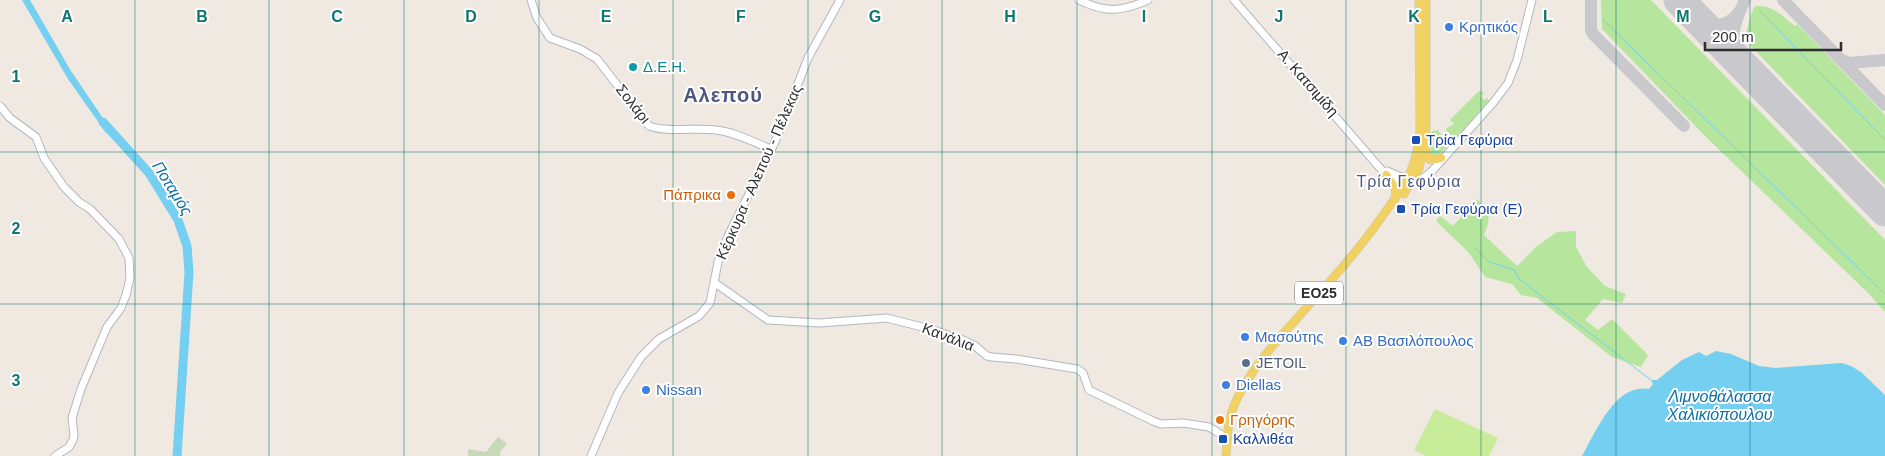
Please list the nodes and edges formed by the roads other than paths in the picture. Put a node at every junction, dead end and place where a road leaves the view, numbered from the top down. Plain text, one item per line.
1 (531, 0) edge
2 (840, 0) edge
3 (1079, 0) edge
4 (1148, 0) edge
5 (1234, 0) edge
6 (1419, 0) edge
7 (1426, 0) edge
8 (1532, 0) edge
9 (0, 106) edge
10 (1425, 144) junction
11 (771, 149) junction
12 (1444, 156) junction
13 (1380, 167) junction
14 (1386, 175) junction
15 (1408, 179) junction
16 (1394, 201) junction
17 (1373, 230) junction
18 (715, 283) junction
19 (1227, 438) junction
20 (55, 456) edge
21 (591, 456) edge
22 (1226, 456) edge

1 - 11 main road, Σολάρι
2 - 11 main road, Κέρκυρα - Αλεπού - Πέλεκας
3 - 4 main road
5 - 13 main road, Α. Κατσιμίδη
6 - 15 main road, ΕΟ25
7 - 10 main road, ΕΟ25
8 - 12 main road
9 - 20 main road
10 - 12 main road
10 - 15 main road, ΕΟ25
11 - 18 main road, Κέρκυρα - Αλεπού - Πέλεκας
12 - 15 main road
13 - 14 main road, Α. Κατσιμίδη
13 - 15 main road, Α. Κατσιμίδη
14 - 15 main road, Α. Κατσιμίδη
14 - 16 main road
15 - 16 main road, ΕΟ25
15 - 17 main road, ΕΟ25
16 - 17 main road, ΕΟ25
17 - 19 main road, ΕΟ25
18 - 19 main road, Κανάλια
18 - 21 main road, Κέρκυρα - Αλεπού - Πέλεκας
19 - 22 main road, ΕΟ25

